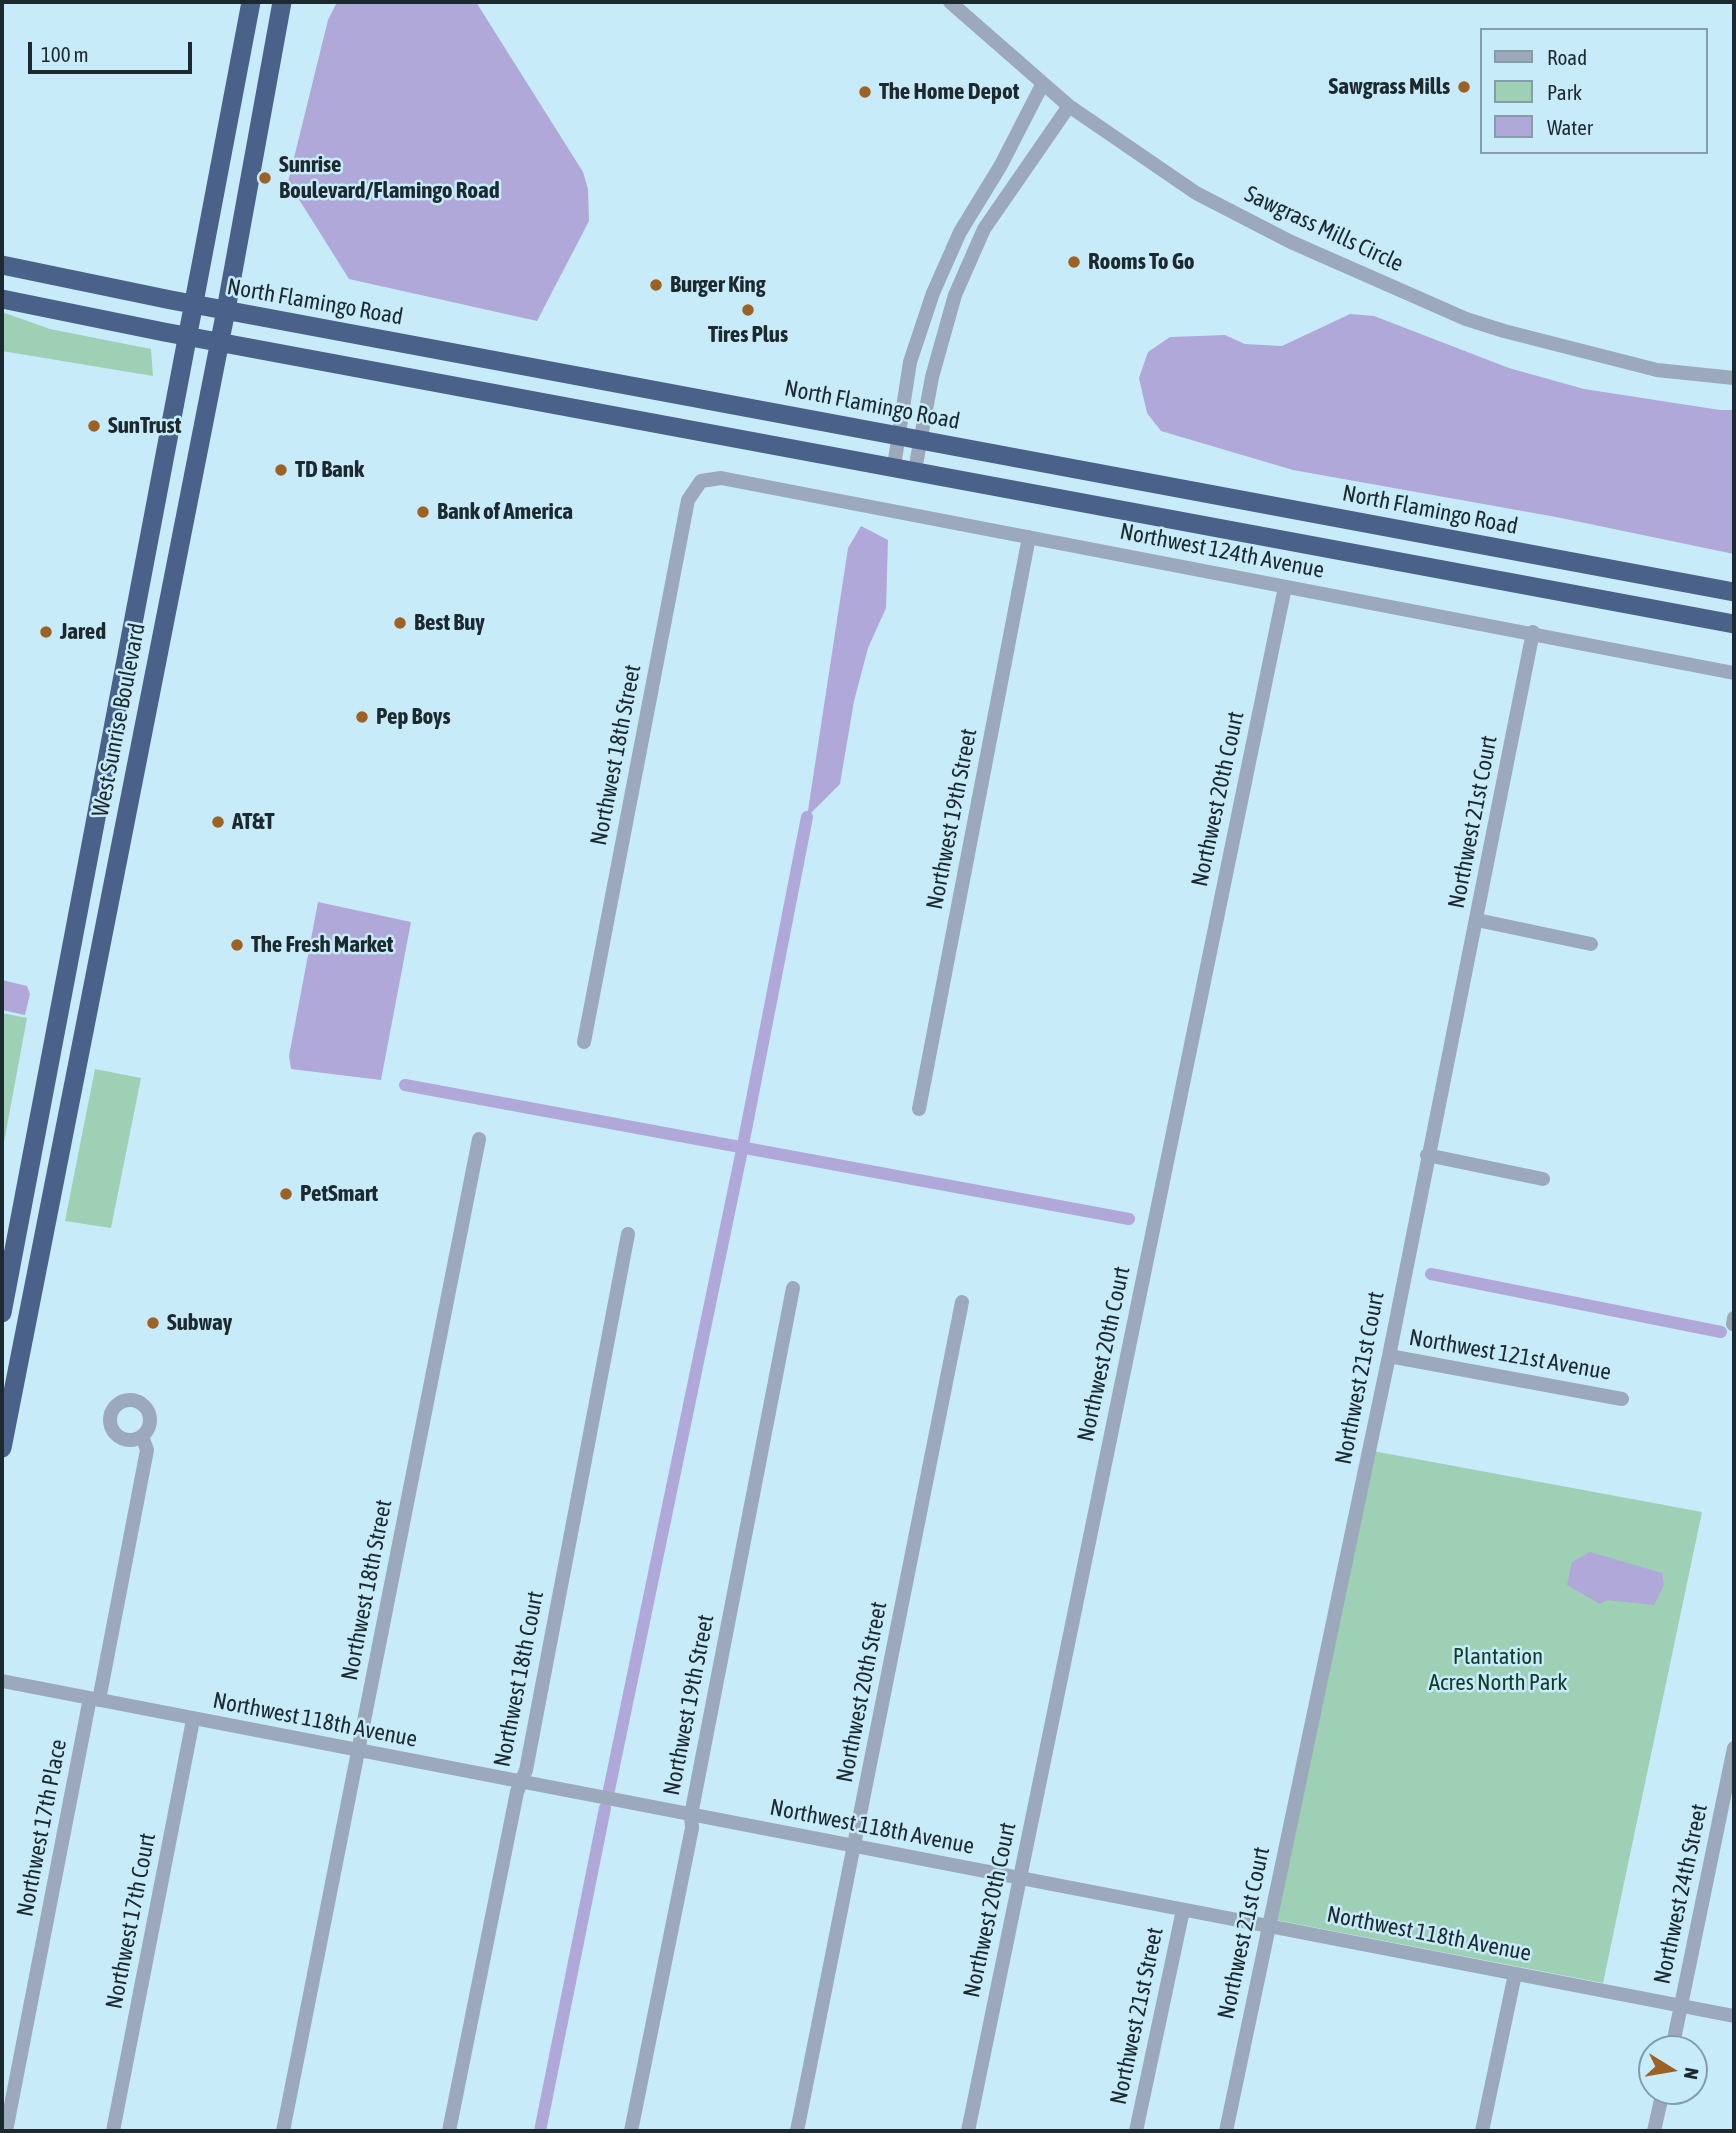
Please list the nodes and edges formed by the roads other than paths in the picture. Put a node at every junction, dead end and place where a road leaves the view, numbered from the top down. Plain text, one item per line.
1 (251, 2) edge
2 (282, 2) edge
3 (950, 2) edge
4 (1042, 85) junction
5 (1069, 106) junction
6 (2, 265) edge
7 (2, 299) edge
8 (194, 304) junction
9 (226, 310) junction
10 (188, 337) junction
11 (220, 342) junction
12 (1734, 378) edge
13 (897, 435) junction
14 (920, 439) junction
15 (894, 466) junction
16 (915, 470) junction
17 (701, 481) joint
18 (1030, 537) junction
19 (1285, 587) junction
20 (1734, 592) edge
21 (1734, 624) edge
22 (1533, 632) junction
23 (1734, 673) edge
24 (1477, 920) junction
25 (1591, 944) dead end
26 (584, 1042) dead end
27 (919, 1109) dead end
28 (479, 1139) dead end
29 (1427, 1155) junction
30 (1543, 1179) dead end
31 (628, 1234) dead end
32 (793, 1288) dead end
33 (962, 1302) dead end
34 (2, 1313) edge
35 (1389, 1356) junction
36 (1622, 1399) dead end
37 (142, 1436) dead end
38 (2, 1448) edge
39 (2, 1681) edge
40 (95, 1699) junction
41 (193, 1720) junction
42 (1734, 1748) edge
43 (359, 1751) junction
44 (521, 1782) junction
45 (691, 1815) junction
46 (855, 1847) junction
47 (1020, 1878) junction
48 (1183, 1910) junction
49 (1268, 1926) junction
50 (1516, 1974) junction
51 (1681, 2006) junction
52 (1734, 2016) edge
53 (1675, 2035) edge
54 (1660, 2105) edge
55 (6, 2131) edge
56 (113, 2131) edge
57 (283, 2131) edge
58 (449, 2131) edge
59 (631, 2131) edge
60 (797, 2131) edge
61 (968, 2131) edge
62 (1136, 2131) edge
63 (1226, 2131) edge
64 (1482, 2131) edge
65 (1654, 2131) edge

1 - 8 highway, West Sunrise Boulevard
2 - 9 highway, West Sunrise Boulevard
3 - 4 street, Sawgrass Mills Circle
4 - 5 street, Sawgrass Mills Circle
4 - 13 street
5 - 12 street, Sawgrass Mills Circle
5 - 14 street
6 - 8 highway, North Flamingo Road
7 - 10 highway
8 - 9 highway, North Flamingo Road
8 - 10 highway, West Sunrise Boulevard
9 - 11 highway, West Sunrise Boulevard
9 - 13 highway, North Flamingo Road
10 - 11 highway
10 - 34 highway, West Sunrise Boulevard
11 - 15 highway
11 - 38 highway, West Sunrise Boulevard
13 - 14 highway, North Flamingo Road
13 - 15 street
14 - 16 street
14 - 20 highway, North Flamingo Road
15 - 16 highway
16 - 21 highway
17 - 18 street, Northwest 124th Avenue
17 - 26 street, Northwest 18th Street
18 - 19 street, Northwest 124th Avenue
18 - 27 street, Northwest 19th Street
19 - 22 street, Northwest 124th Avenue
19 - 47 street, Northwest 20th Court
22 - 23 street, Northwest 124th Avenue
22 - 24 street, Northwest 21st Court
24 - 25 street
24 - 29 street, Northwest 21st Court
28 - 43 street, Northwest 18th Street
29 - 30 street
29 - 35 street, Northwest 21st Court
31 - 44 street, Northwest 18th Court
32 - 45 street, Northwest 19th Street
33 - 46 street, Northwest 20th Street
35 - 36 street, Northwest 121st Avenue
35 - 49 street, Northwest 21st Court
37 - 40 street, Northwest 17th Place
39 - 40 street, Northwest 118th Avenue
40 - 41 street, Northwest 118th Avenue
40 - 55 street, Northwest 17th Place
41 - 43 street, Northwest 118th Avenue
41 - 56 street, Northwest 17th Court
42 - 51 street, Northwest 24th Street
43 - 44 street, Northwest 118th Avenue
43 - 57 street, Northwest 18th Street
44 - 45 street, Northwest 118th Avenue
44 - 58 street, Northwest 18th Court
45 - 46 street, Northwest 118th Avenue
45 - 59 street, Northwest 19th Street
46 - 47 street, Northwest 118th Avenue
46 - 60 street, Northwest 20th Street
47 - 48 street, Northwest 118th Avenue
47 - 61 street, Northwest 20th Court
48 - 49 street, Northwest 118th Avenue
48 - 62 street, Northwest 21st Street
49 - 50 street, Northwest 118th Avenue
49 - 63 street, Northwest 21st Court
50 - 51 street, Northwest 118th Avenue
50 - 64 street
51 - 52 street, Northwest 118th Avenue
51 - 53 street, Northwest 24th Street
54 - 65 street

